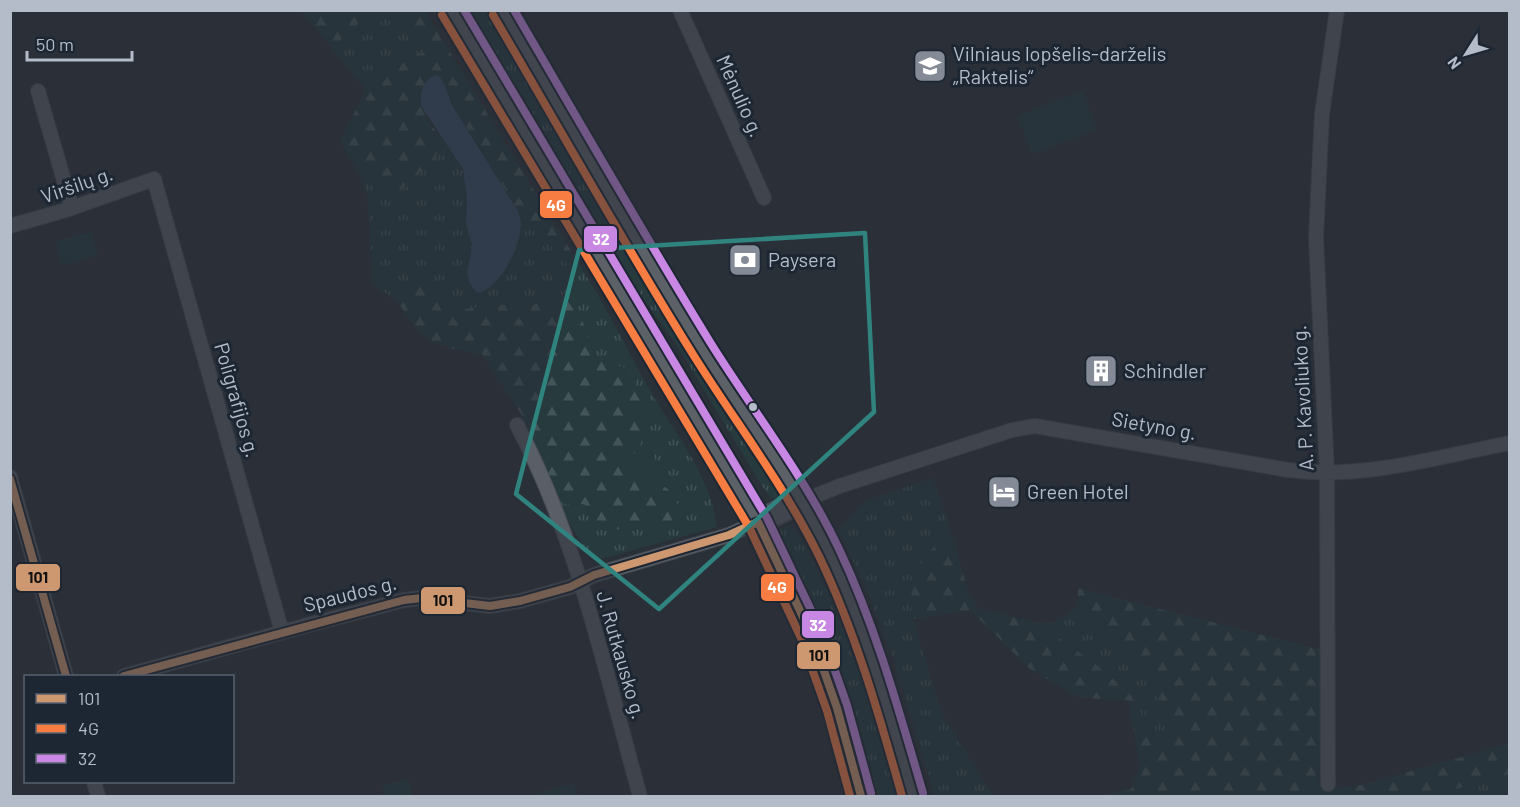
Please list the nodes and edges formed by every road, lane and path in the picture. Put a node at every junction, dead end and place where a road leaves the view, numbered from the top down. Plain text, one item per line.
1 (450, 10) edge
2 (502, 10) edge
3 (680, 10) edge
4 (1336, 10) edge
5 (38, 91) dead end
6 (154, 179) joint
7 (764, 198) dead end
8 (72, 208) junction
9 (10, 226) edge
10 (517, 425) dead end
11 (1509, 443) edge
12 (1327, 473) junction
13 (10, 477) edge
14 (800, 502) junction
15 (758, 522) junction
16 (580, 581) junction
17 (282, 632) junction
18 (66, 675) edge
19 (128, 675) edge
20 (1328, 784) dead end
21 (640, 796) edge
22 (861, 796) edge
23 (913, 796) edge

1 - 15 main road
2 - 14 main road
3 - 7 street, Mėnulio g.
4 - 12 street, A. P. Kavoliuko g.
5 - 8 street
6 - 8 street, Viršilų g.
6 - 17 street, Poligrafijos g.
8 - 9 street, Viršilų g.
10 - 16 street, J. Rutkausko g.
11 - 12 street, Sietyno g.
12 - 14 street, Sietyno g.
12 - 20 street, A. P. Kavoliuko g.
13 - 18 street
14 - 15 main road
14 - 23 main road
15 - 16 street, Spaudos g.
15 - 22 main road
16 - 17 street, Spaudos g.
16 - 21 street, J. Rutkausko g.
17 - 19 street, Spaudos g.

